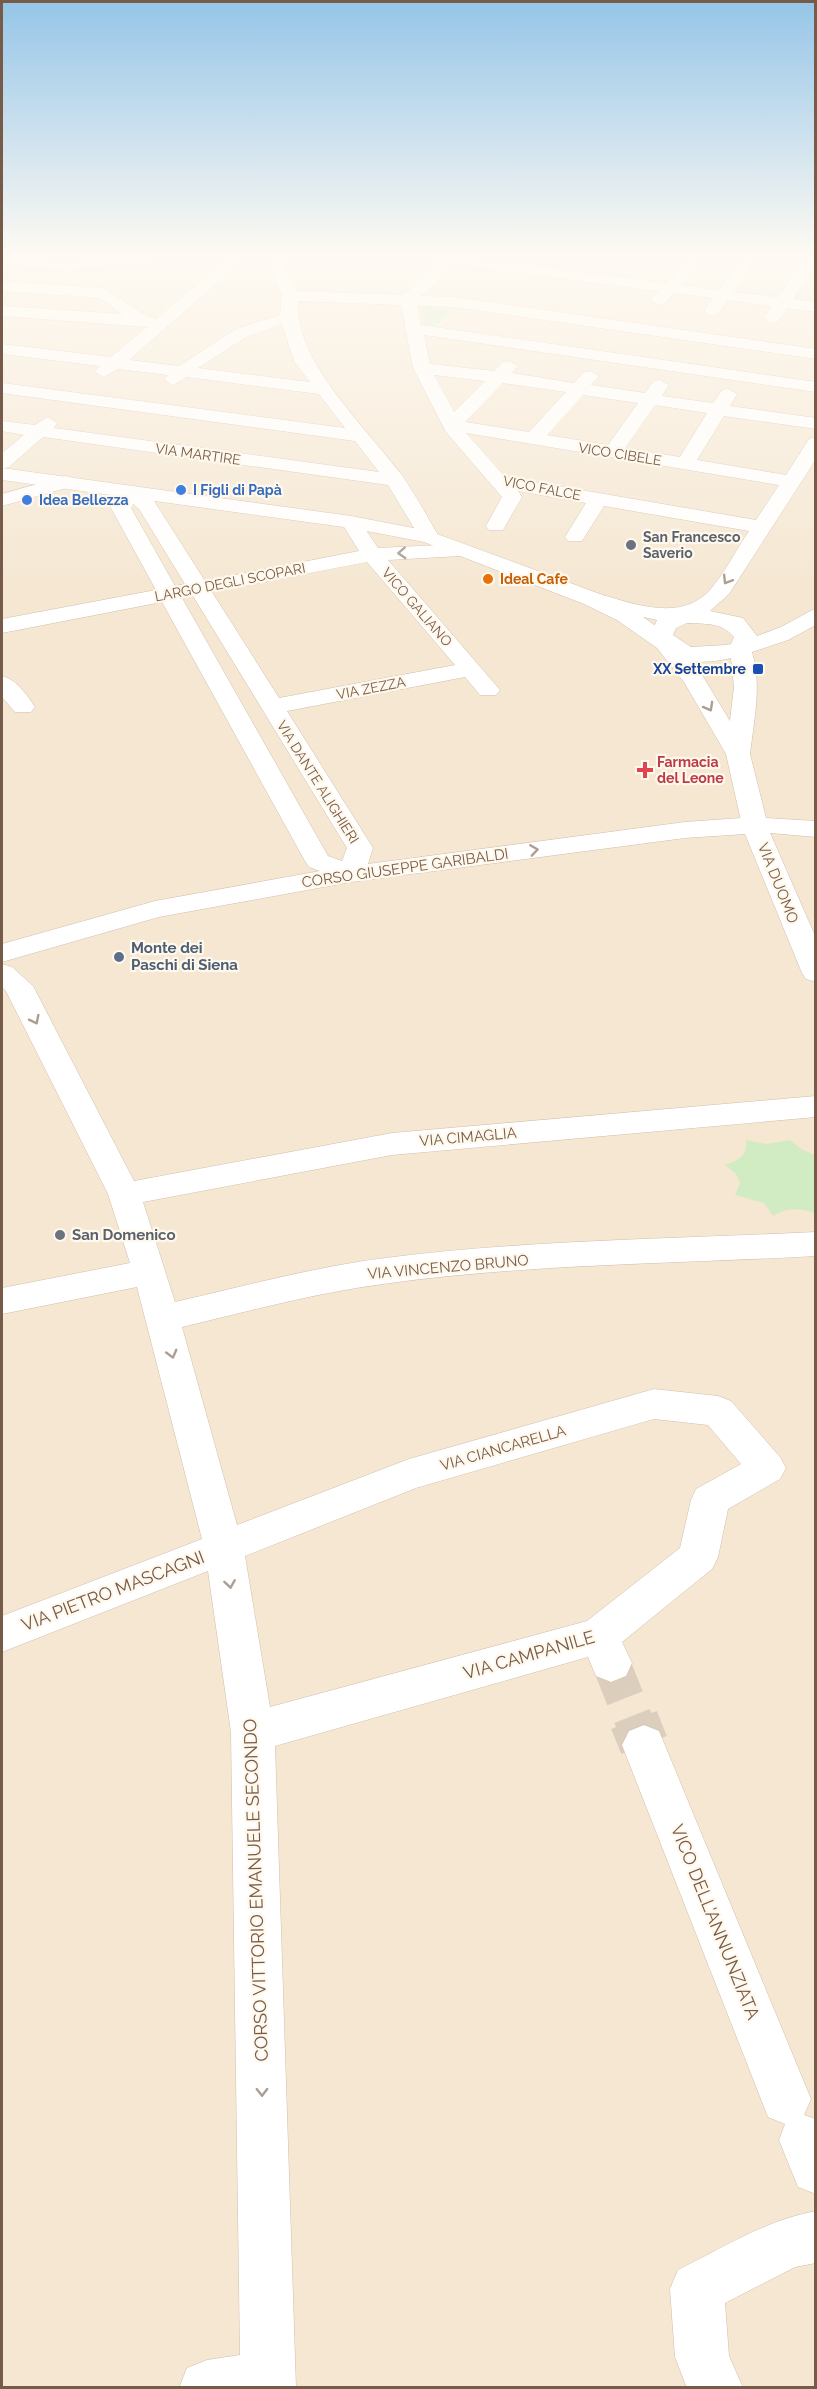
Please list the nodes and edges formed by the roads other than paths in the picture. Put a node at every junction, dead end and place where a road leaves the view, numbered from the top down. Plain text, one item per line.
1 (108, 367) edge
2 (143, 367) edge
3 (189, 367) edge
4 (297, 367) edge
5 (308, 367) edge
6 (508, 367) edge
7 (597, 367) edge
8 (672, 367) edge
9 (683, 367) edge
10 (743, 367) edge
11 (422, 368) joint
12 (183, 372) junction
13 (738, 376) junction
14 (500, 377) junction
15 (283, 384) junction
16 (816, 387) edge
17 (2, 388) edge
18 (578, 388) junction
19 (324, 389) junction
20 (75, 399) junction
21 (649, 399) junction
22 (144, 407) junction
23 (718, 410) junction
24 (247, 422) junction
25 (816, 424) edge
26 (452, 425) junction
27 (2, 426) edge
28 (39, 432) junction
29 (361, 436) junction
30 (533, 439) junction
31 (816, 443) edge
32 (613, 452) junction
33 (214, 457) junction
34 (2, 463) edge
35 (686, 464) junction
36 (2, 474) edge
37 (395, 480) junction
38 (789, 481) junction
39 (66, 482) junction
40 (499, 482) junction
41 (128, 492) junction
42 (599, 499) junction
43 (2, 501) edge
44 (351, 522) junction
45 (496, 526) dead end
46 (760, 527) junction
47 (429, 537) junction
48 (576, 537) dead end
49 (460, 550) junction
50 (372, 555) junction
51 (197, 589) junction
52 (167, 594) junction
53 (592, 599) junction
54 (816, 614) edge
55 (685, 616) junction
56 (2, 626) edge
57 (774, 639) junction
58 (816, 642) edge
59 (665, 643) junction
60 (740, 648) junction
61 (472, 669) junction
62 (2, 683) edge
63 (488, 690) dead end
64 (23, 707) dead end
65 (270, 707) junction
66 (738, 754) junction
67 (755, 825) junction
68 (816, 829) edge
69 (351, 874) junction
70 (2, 953) edge
71 (816, 973) edge
72 (2, 974) edge
73 (816, 1106) edge
74 (124, 1194) junction
75 (816, 1244) edge
76 (150, 1272) junction
77 (2, 1301) edge
78 (162, 1318) junction
79 (767, 1468) joint
80 (224, 1548) junction
81 (2, 1634) edge
82 (254, 1732) junction
83 (644, 1745) tunnel mouth
84 (802, 2136) edge
85 (816, 2237) edge
86 (268, 2382) edge
87 (207, 2388) edge
88 (715, 2388) edge

1 - 20 street
2 - 12 street
3 - 12 street
4 - 15 street
5 - 19 street
6 - 14 street
7 - 18 street
8 - 21 street
9 - 13 street
10 - 13 street
11 - 14 street
11 - 26 street, VICO FALCE
12 - 15 street
12 - 22 street
13 - 16 street
13 - 23 street
14 - 18 street
14 - 26 street
15 - 19 street
15 - 24 street
17 - 20 street
18 - 21 street
18 - 30 street
19 - 29 street
20 - 22 street
20 - 28 street
21 - 23 street
21 - 32 street
22 - 24 street
23 - 25 street
23 - 35 street
24 - 29 street
24 - 33 street
26 - 30 street, VICO CIBELE
26 - 40 street, VICO FALCE
27 - 28 street, VIA MARTIRE
28 - 33 street, VIA MARTIRE
28 - 34 street
29 - 37 street
30 - 32 street, VICO CIBELE
31 - 38 street
32 - 35 street, VICO CIBELE
33 - 37 street, VIA MARTIRE
35 - 38 street, VICO CIBELE
36 - 39 street
37 - 47 street
38 - 46 street
39 - 41 street
39 - 43 street
40 - 42 street, VICO FALCE
40 - 45 street
41 - 44 street
41 - 51 street, VIA DANTE ALIGHIERI
41 - 52 street
42 - 46 street, VICO FALCE
42 - 48 street
44 - 47 street
44 - 50 street, VICO GALIANO
46 -> 55 street
47 - 49 street
49 -> 50 street, LARGO DEGLI SCOPARI
49 - 53 street
50 - 51 street, LARGO DEGLI SCOPARI
50 - 61 street, VICO GALIANO
51 - 52 street, LARGO DEGLI SCOPARI
51 - 65 street, VIA DANTE ALIGHIERI
52 - 56 street, LARGO DEGLI SCOPARI
52 - 69 street
53 - 55 street
53 - 59 street
54 - 57 street
55 - 59 street
55 - 60 street
57 - 58 street
57 - 60 street
59 - 60 street
59 -> 66 street
60 - 66 street
61 - 63 street, VICO GALIANO
61 - 65 street, VIA ZEZZA
62 - 64 street
65 - 69 street, VIA DANTE ALIGHIERI
66 - 67 street, VIA DUOMO
67 - 68 street, CORSO GIUSEPPE GARIBALDI
69 -> 67 street, CORSO GIUSEPPE GARIBALDI
67 - 71 street, VIA DUOMO
69 - 70 street, CORSO GIUSEPPE GARIBALDI
72 -> 74 street, CORSO VITTORIO EMANUELE SECONDO
73 - 74 street, VIA CIMAGLIA
74 - 76 street, CORSO VITTORIO EMANUELE SECONDO
75 - 78 street, VIA VINCENZO BRUNO
76 - 77 street
76 - 78 street, CORSO VITTORIO EMANUELE SECONDO
78 -> 80 street, CORSO VITTORIO EMANUELE SECONDO
79 - 80 street, VIA CIANCARELLA
79 - 82 street, VIA CAMPANILE
80 - 81 street, VIA PIETRO MASCAGNI
80 -> 82 street, CORSO VITTORIO EMANUELE SECONDO
82 -> 86 street, CORSO VITTORIO EMANUELE SECONDO
83 - 84 street, VICO DELL'ANNUNZIATA
85 - 88 street
86 - 87 street

